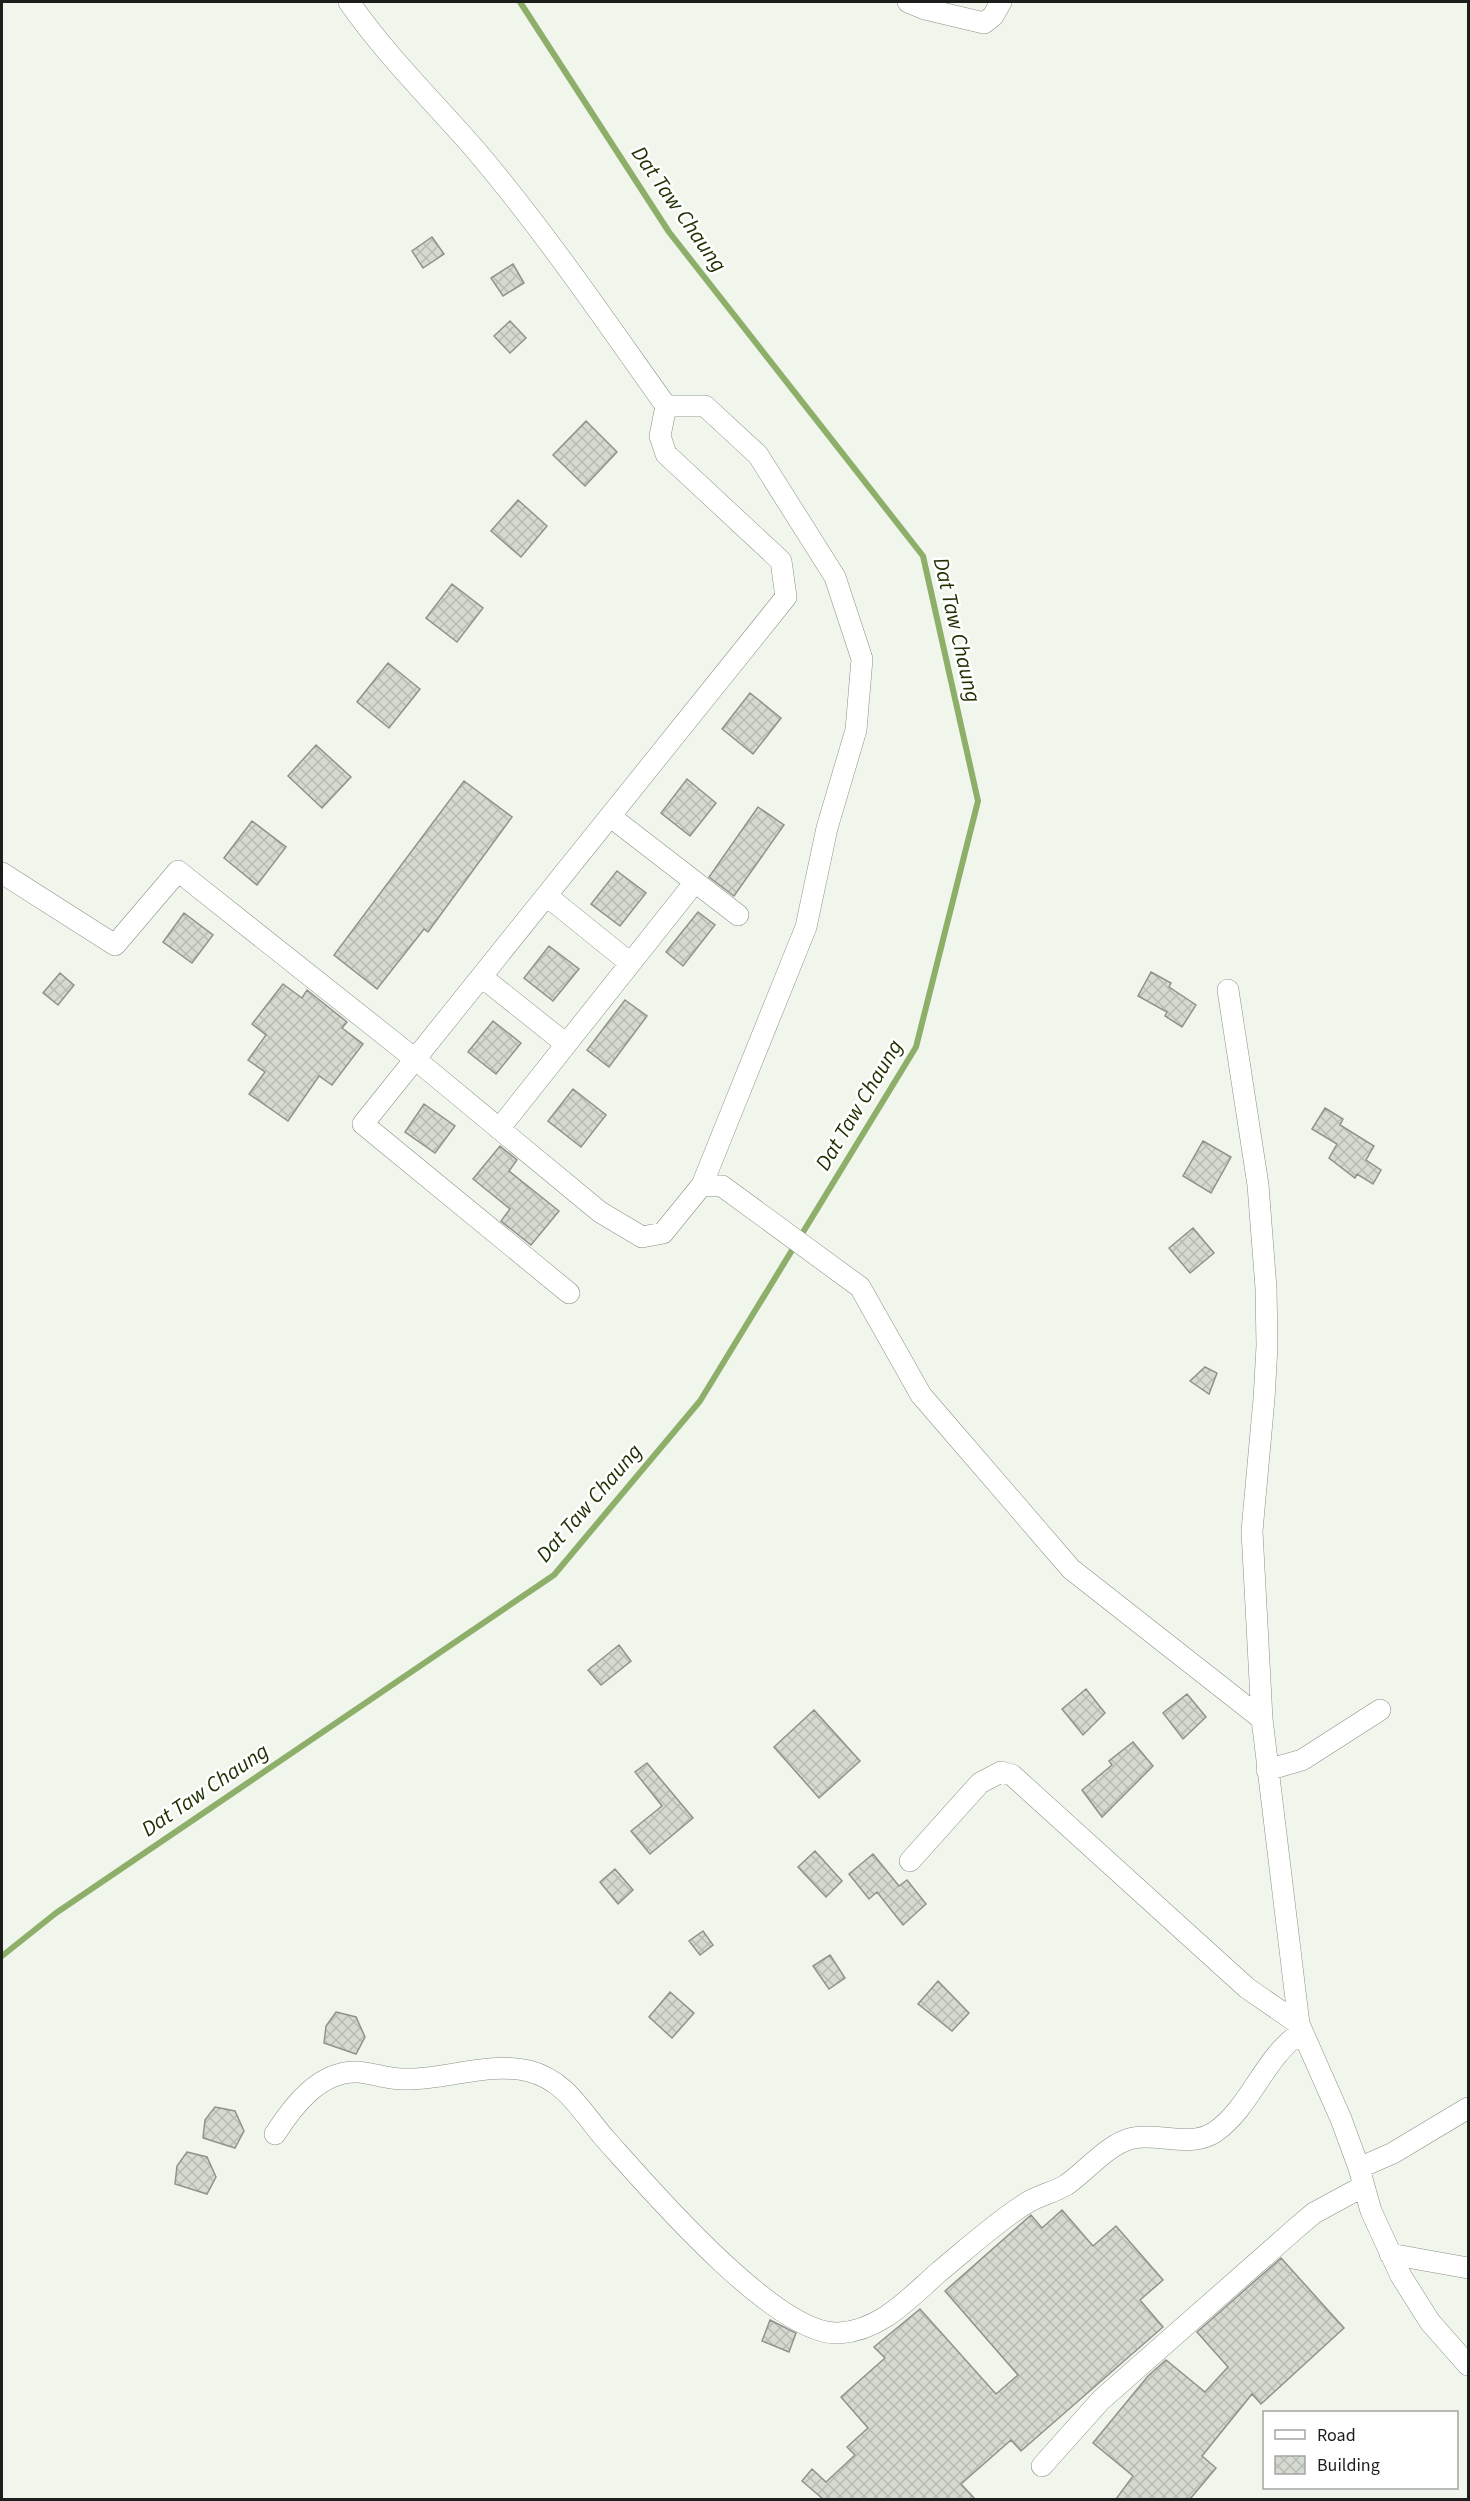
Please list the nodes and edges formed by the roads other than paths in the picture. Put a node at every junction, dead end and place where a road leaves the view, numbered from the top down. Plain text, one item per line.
1 (349, 2) edge
2 (908, 2) edge
3 (1001, 2) edge
4 (666, 406) junction
5 (610, 817) junction
6 (2, 873) edge
7 (695, 882) junction
8 (547, 896) junction
9 (738, 915) dead end
10 (630, 963) junction
11 (482, 977) junction
12 (1228, 990) dead end
13 (566, 1044) junction
14 (415, 1059) junction
15 (499, 1129) junction
16 (702, 1185) junction
17 (569, 1293) dead end
18 (1380, 1710) dead end
19 (1262, 1719) junction
20 (1267, 1770) junction
21 (910, 1861) dead end
22 (1300, 2028) junction
23 (1468, 2108) edge
24 (275, 2134) dead end
25 (1361, 2177) junction
26 (1390, 2254) junction
27 (1468, 2268) edge
28 (1468, 2365) edge
29 (1042, 2466) dead end

1 - 4 street
2 - 3 street
4 - 5 street
4 - 16 street
5 - 7 street
5 - 8 street
6 - 14 street
7 - 9 street
7 - 10 street
8 - 10 street
8 - 11 street
10 - 13 street
11 - 13 street
11 - 14 street
12 - 19 street
13 - 15 street
14 - 15 street
14 - 17 street
15 - 16 street
16 - 19 street
18 - 20 street
19 - 20 street
20 - 22 street
21 - 22 street
22 - 24 street
22 - 25 street
23 - 25 street
25 - 26 street
25 - 29 street
26 - 27 street
26 - 28 street

